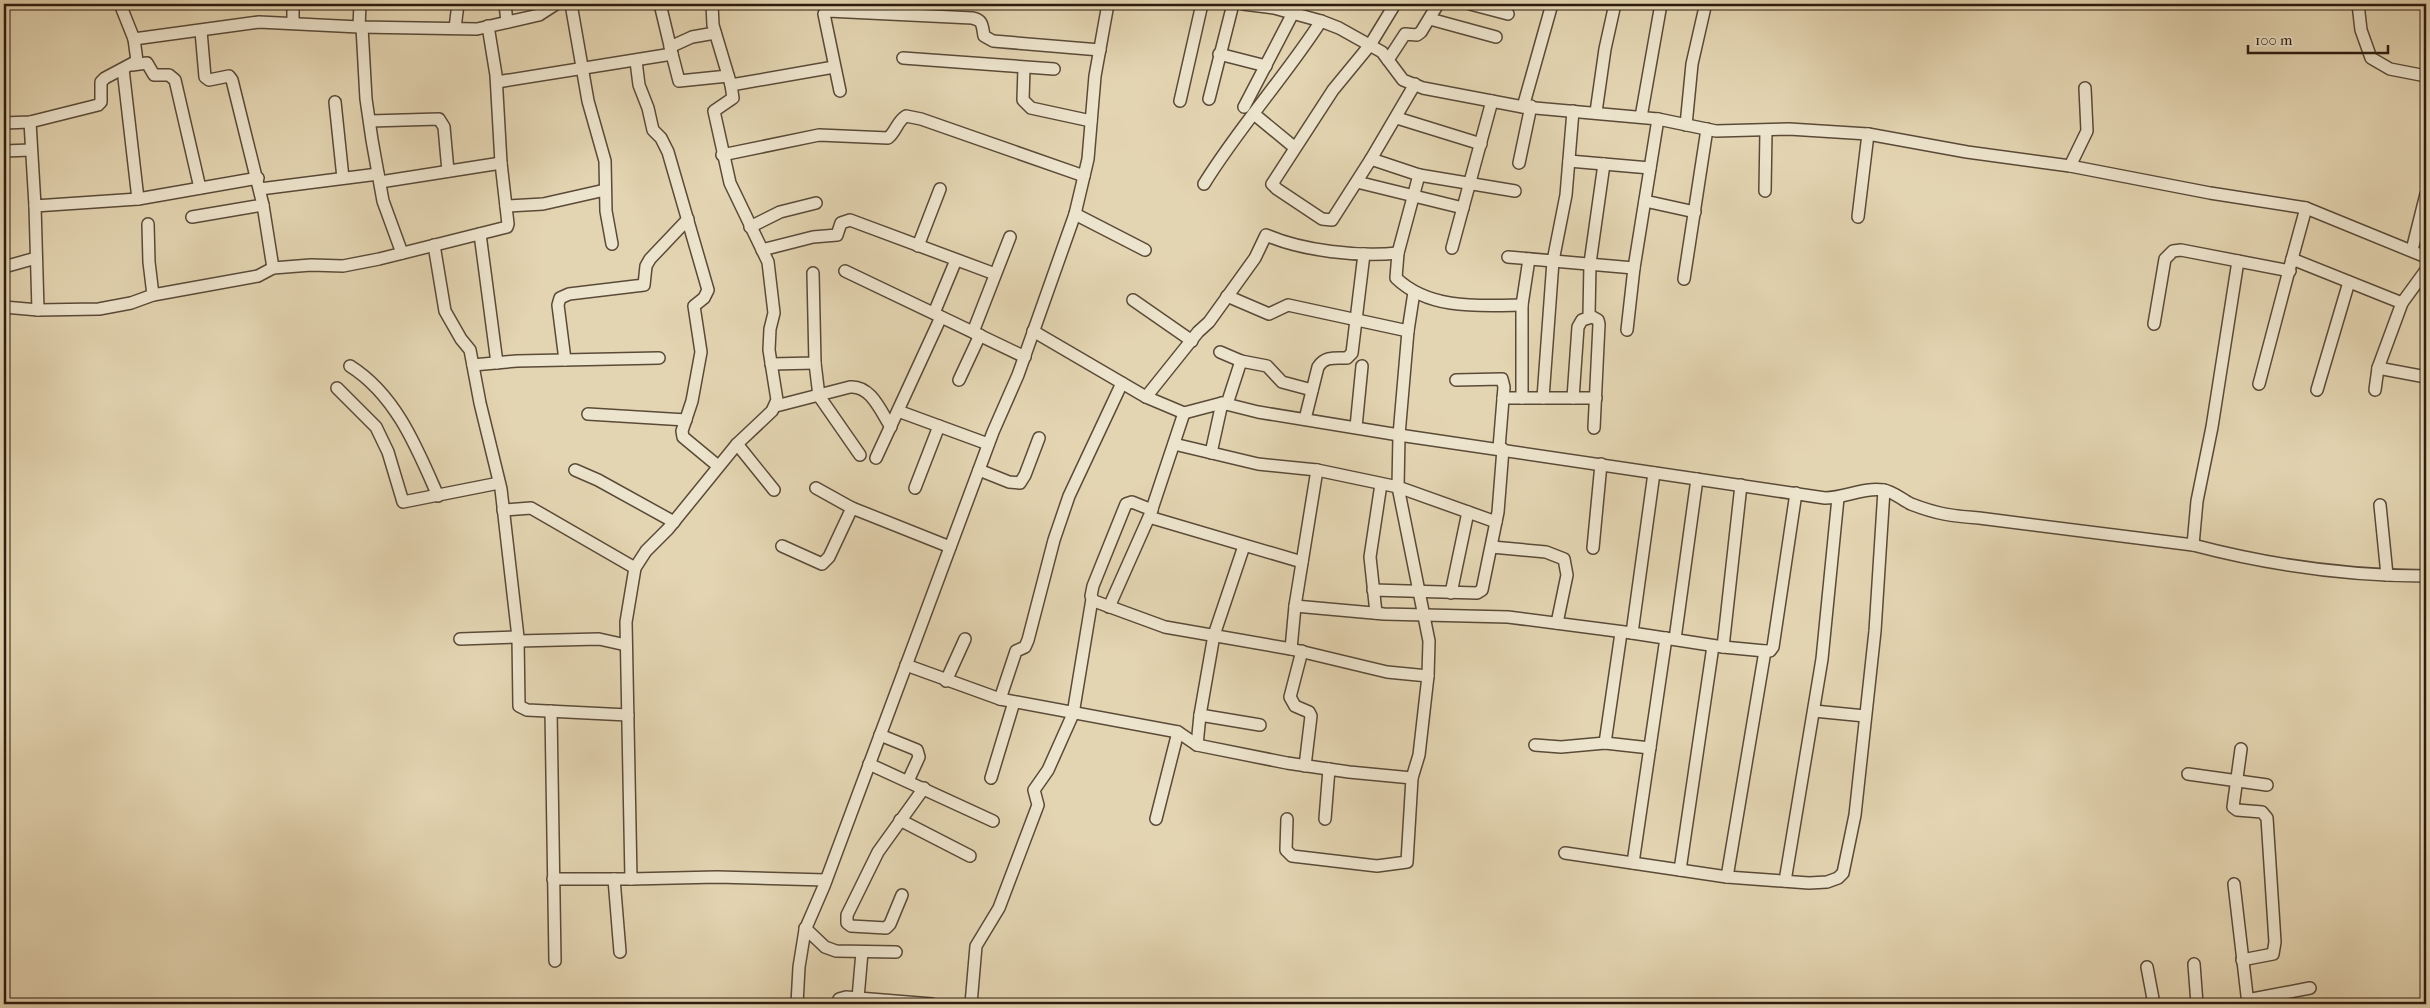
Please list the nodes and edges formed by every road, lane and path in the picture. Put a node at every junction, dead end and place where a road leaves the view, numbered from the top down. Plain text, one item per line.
1 (120, 4) edge
2 (293, 4) edge
3 (360, 4) edge
4 (458, 4) edge
5 (505, 4) edge
6 (556, 4) edge
7 (571, 4) edge
8 (660, 4) edge
9 (712, 4) edge
10 (1108, 4) edge
11 (1202, 4) edge
12 (1233, 4) edge
13 (1243, 4) edge
14 (1394, 4) edge
15 (1438, 4) edge
16 (1470, 4) edge
17 (1552, 4) edge
18 (1615, 4) edge
19 (1661, 4) edge
20 (2358, 4) edge
21 (1705, 6) dead end
22 (1293, 14) junction
23 (1508, 14) dead end
24 (1430, 19) junction
25 (1321, 20) junction
26 (507, 22) junction
27 (293, 23) junction
28 (488, 26) junction
29 (361, 27) junction
30 (455, 28) junction
31 (201, 30) junction
32 (715, 33) junction
33 (1496, 37) dead end
34 (134, 39) junction
35 (1370, 45) junction
36 (671, 50) junction
37 (1100, 50) junction
38 (1219, 54) junction
39 (903, 58) dead end
40 (1388, 60) junction
41 (636, 61) junction
42 (1266, 66) junction
43 (127, 67) junction
44 (834, 67) junction
45 (1024, 68) junction
46 (583, 69) junction
47 (1054, 69) dead end
48 (2426, 76) edge
49 (730, 81) junction
50 (496, 82) junction
51 (1415, 84) junction
52 (2085, 88) dead end
53 (840, 91) dead end
54 (1209, 99) dead end
55 (1180, 101) dead end
56 (1492, 101) junction
57 (335, 102) dead end
58 (1527, 107) junction
59 (1249, 110) junction
60 (1573, 111) junction
61 (1596, 112) junction
62 (1641, 117) junction
63 (1397, 118) junction
64 (1658, 118) junction
65 (370, 121) junction
66 (1092, 121) junction
67 (30, 122) junction
68 (4, 123) edge
69 (1686, 125) junction
70 (1707, 129) junction
71 (1766, 131) junction
72 (1868, 134) junction
73 (1480, 144) junction
74 (1294, 148) junction
75 (31, 150) junction
76 (4, 151) edge
77 (722, 155) junction
78 (1371, 159) junction
79 (1569, 161) junction
80 (500, 163) junction
81 (1519, 163) dead end
82 (1604, 164) junction
83 (2070, 166) junction
84 (1650, 168) junction
85 (448, 171) junction
86 (1419, 175) junction
87 (1084, 176) junction
88 (343, 178) junction
89 (379, 178) junction
90 (1357, 182) junction
91 (259, 183) junction
92 (1204, 184) dead end
93 (1470, 184) junction
94 (200, 188) junction
95 (940, 189) dead end
96 (605, 190) junction
97 (1515, 191) dead end
98 (1765, 191) dead end
99 (2426, 194) edge
100 (1414, 196) junction
101 (138, 199) junction
102 (1645, 202) junction
103 (816, 203) dead end
104 (264, 204) junction
105 (35, 206) junction
106 (506, 206) junction
107 (1463, 208) junction
108 (2306, 208) junction
109 (1695, 212) junction
110 (1075, 214) junction
111 (192, 217) dead end
112 (1858, 217) dead end
113 (688, 219) junction
114 (148, 224) dead end
115 (750, 227) junction
116 (480, 234) junction
117 (1010, 237) dead end
118 (612, 244) dead end
119 (434, 245) junction
120 (918, 246) junction
121 (1452, 248) dead end
122 (762, 250) junction
123 (1146, 250) dead end
124 (2412, 250) junction
125 (402, 253) junction
126 (1398, 253) junction
127 (1364, 254) junction
128 (1508, 257) dead end
129 (2426, 257) edge
130 (36, 258) junction
131 (1529, 259) junction
132 (2292, 259) junction
133 (956, 260) junction
134 (1553, 261) junction
135 (2238, 261) junction
136 (1590, 263) junction
137 (4, 267) edge
138 (273, 268) junction
139 (1634, 268) junction
140 (2426, 270) edge
141 (2290, 271) junction
142 (846, 272) dead end
143 (813, 273) dead end
144 (995, 274) junction
145 (1684, 279) dead end
146 (2349, 282) junction
147 (1414, 292) junction
148 (153, 295) junction
149 (1228, 296) junction
150 (1133, 300) dead end
151 (2402, 303) junction
152 (1522, 305) junction
153 (4, 307) edge
154 (38, 310) junction
155 (937, 315) junction
156 (1592, 317) junction
157 (1355, 320) junction
158 (2154, 324) dead end
159 (1627, 330) dead end
160 (1033, 331) junction
161 (1408, 331) junction
162 (976, 334) junction
163 (1192, 341) junction
164 (1220, 352) dead end
165 (1025, 357) junction
166 (659, 358) dead end
167 (565, 360) junction
168 (1241, 361) junction
169 (498, 363) junction
170 (815, 363) junction
171 (772, 364) junction
172 (473, 365) junction
173 (350, 366) dead end
174 (1362, 366) dead end
175 (2378, 368) junction
176 (2426, 377) edge
177 (959, 380) dead end
178 (1456, 380) dead end
179 (1122, 383) junction
180 (2259, 384) dead end
181 (337, 388) dead end
182 (1312, 390) junction
183 (2317, 390) dead end
184 (2375, 390) dead end
185 (819, 396) junction
186 (1146, 397) junction
187 (1503, 398) junction
188 (1522, 398) junction
189 (1543, 398) junction
190 (1573, 398) junction
191 (1596, 398) junction
192 (1225, 404) junction
193 (776, 406) junction
194 (898, 411) junction
195 (1184, 413) junction
196 (588, 414) dead end
197 (1305, 419) junction
198 (686, 420) junction
199 (939, 426) junction
200 (890, 427) junction
201 (1356, 427) junction
202 (1594, 428) dead end
203 (1399, 435) junction
204 (1038, 438) dead end
205 (737, 444) junction
206 (988, 444) junction
207 (1174, 444) junction
208 (1501, 449) junction
209 (1211, 453) junction
210 (860, 456) dead end
211 (876, 458) dead end
212 (1601, 464) junction
213 (718, 466) junction
214 (574, 470) dead end
215 (979, 470) junction
216 (1317, 470) junction
217 (1654, 473) junction
218 (1698, 479) junction
219 (499, 482) junction
220 (1381, 484) junction
221 (1741, 485) junction
222 (1398, 487) junction
223 (816, 488) dead end
224 (915, 488) dead end
225 (774, 490) dead end
226 (1884, 490) junction
227 (1796, 493) junction
228 (438, 496) junction
229 (1838, 498) junction
230 (2380, 505) dead end
231 (852, 508) junction
232 (503, 510) junction
233 (1468, 512) junction
234 (1150, 514) junction
235 (674, 522) junction
236 (1496, 522) junction
237 (2193, 545) junction
238 (782, 546) dead end
239 (1244, 546) junction
240 (950, 547) junction
241 (1492, 547) junction
242 (1593, 548) dead end
243 (1302, 562) junction
244 (635, 568) junction
245 (2387, 575) junction
246 (2426, 576) edge
247 (1373, 590) junction
248 (1418, 590) junction
249 (1451, 593) junction
250 (1092, 599) junction
251 (1294, 606) junction
252 (1109, 607) junction
253 (1376, 614) junction
254 (1424, 615) junction
255 (1557, 623) junction
256 (1626, 633) junction
257 (1214, 635) junction
258 (460, 639) dead end
259 (518, 639) junction
260 (965, 639) dead end
261 (1670, 639) junction
262 (626, 645) junction
263 (1718, 646) junction
264 (1297, 650) junction
265 (1765, 651) junction
266 (906, 665) junction
267 (1428, 676) junction
268 (946, 680) junction
269 (1000, 699) junction
270 (1014, 702) junction
271 (551, 711) junction
272 (1814, 711) junction
273 (1073, 714) junction
274 (628, 715) junction
275 (1200, 715) junction
276 (1866, 716) junction
277 (1260, 725) dead end
278 (1178, 732) junction
279 (880, 735) junction
280 (1605, 743) junction
281 (1197, 745) junction
282 (1535, 745) dead end
283 (1650, 748) junction
284 (2241, 749) dead end
285 (869, 764) junction
286 (1305, 766) junction
287 (1329, 769) junction
288 (2188, 774) dead end
289 (991, 778) dead end
290 (1412, 778) junction
291 (908, 780) junction
292 (2236, 782) junction
293 (2267, 786) dead end
294 (924, 788) junction
295 (1287, 818) dead end
296 (1156, 819) dead end
297 (1325, 819) dead end
298 (900, 820) junction
299 (993, 821) dead end
300 (1565, 853) dead end
301 (970, 856) dead end
302 (1633, 863) junction
303 (1680, 870) junction
304 (1727, 877) junction
305 (553, 879) junction
306 (614, 879) junction
307 (631, 879) junction
308 (826, 880) junction
309 (1785, 881) junction
310 (2234, 884) dead end
311 (902, 895) dead end
312 (806, 928) junction
313 (620, 952) dead end
314 (862, 952) junction
315 (896, 952) dead end
316 (2242, 960) junction
317 (555, 961) dead end
318 (2194, 964) dead end
319 (2147, 968) dead end
320 (2310, 988) dead end
321 (858, 998) junction
322 (882, 1002) edge
323 (2247, 1002) edge
324 (797, 1004) edge
325 (837, 1004) edge
326 (932, 1004) edge
327 (971, 1004) edge
328 (2154, 1004) edge
329 (2197, 1004) edge

1 - 34 street
2 - 27 street
3 - 29 street
4 - 30 street
5 - 26 street
6 - 26 street
7 - 46 street
8 - 36 street
9 - 32 street
10 - 37 street
11 - 55 street
12 - 38 street
13 - 22 street
14 - 35 street
15 - 24 street
16 - 23 street
17 - 58 street
18 - 61 street
19 - 62 street
20 - 48 street
21 - 69 street
22 - 25 street
22 - 42 street
24 - 33 street
24 - 40 street
25 - 35 street
25 - 59 street
26 - 28 street
27 - 29 street
27 - 31 street
28 - 30 street
28 - 50 street
29 - 30 street
29 - 65 street
31 - 34 street
31 - 91 street
32 - 36 street
32 - 49 street
34 - 43 street
35 - 40 street
35 - 74 street
36 - 41 street
36 - 49 street
37 - 44 street
37 - 66 street
38 - 42 street
38 - 54 street
39 - 45 street
40 - 51 street
41 - 46 street
41 - 113 street
42 - 59 street
43 - 67 street
43 - 94 street
43 - 101 street
44 - 49 street
44 - 53 street
45 - 47 street
45 - 66 street
46 - 50 street
46 - 96 street
49 - 77 street
50 - 80 street
51 - 56 street
51 - 63 street
52 - 83 street
56 - 58 street
56 - 73 street
57 - 88 street
58 - 60 street
58 - 81 street
59 - 74 street
59 - 92 street
60 - 61 street
60 - 79 street
61 - 62 street
62 - 64 street
63 - 73 street
63 - 78 street
64 - 69 street
64 - 84 street
65 - 85 street
65 - 89 street
66 - 87 street
67 - 68 street
67 - 75 street
69 - 70 street
70 - 71 street
70 - 109 street
71 - 72 street
71 - 98 street
72 - 83 street
72 - 112 street
73 - 93 street
74 - 90 street
75 - 76 street
75 - 105 street
77 - 87 street
77 - 115 street
78 - 86 street
78 - 90 street
79 - 82 street
79 - 134 street
80 - 85 street
80 - 106 street
82 - 84 street
82 - 136 street
83 - 108 street
84 - 102 street
85 - 89 street
86 - 93 street
86 - 100 street
87 - 110 street
88 - 89 street
88 - 91 street
89 - 125 street
90 - 100 street
91 - 94 street
91 - 104 street
93 - 97 street
93 - 107 street
94 - 101 street
95 - 120 street
96 - 106 street
96 - 118 street
99 - 124 street
100 - 107 street
100 - 126 street
101 - 105 street
102 - 109 street
102 - 139 street
103 - 115 street
104 - 111 street
104 - 138 street
105 - 130 street
106 - 116 street
107 - 121 street
108 - 124 street
108 - 132 street
109 - 145 street
110 - 123 street
110 - 160 street
113 - 167 street
113 - 198 street
114 - 148 street
115 - 122 street
116 - 119 street
116 - 169 street
117 - 144 street
119 - 125 street
119 - 172 street
120 - 122 street
120 - 133 street
122 - 171 street
124 - 129 street
125 - 138 street
126 - 127 street
126 - 147 street
127 - 149 street
127 - 157 street
128 - 131 street
130 - 137 street
130 - 154 street
131 - 134 street
131 - 152 street
132 - 141 street
132 - 146 street
133 - 144 street
133 - 155 street
134 - 136 street
134 - 189 street
135 - 141 street
135 - 158 street
135 - 237 street
136 - 139 street
136 - 156 street
138 - 148 street
139 - 159 street
140 - 151 street
141 - 180 street
142 - 155 street
143 - 170 street
144 - 162 street
146 - 151 street
146 - 183 street
147 - 152 street
147 - 161 street
148 - 154 street
149 - 157 street
149 - 163 street
150 - 163 street
151 - 175 street
152 - 188 street
153 - 154 street
155 - 162 street
155 - 194 street
156 - 190 street
156 - 191 street
157 - 161 street
157 - 182 street
160 - 165 street
160 - 179 street
161 - 203 street
162 - 165 street
162 - 177 street
163 - 186 street
164 - 168 street
165 - 206 street
166 - 167 street
167 - 169 street
168 - 182 street
168 - 192 street
169 - 172 street
170 - 171 street
170 - 185 street
171 - 193 street
172 - 219 street
173 - 228 street
174 - 201 street
175 - 176 street
175 - 184 street
178 - 187 street
179 - 186 street
179 - 269 street
181 - 228 street
182 - 197 street
185 - 193 street
185 - 200 street
185 - 210 street
186 - 195 street
187 - 188 street
187 - 208 street
188 - 189 street
189 - 190 street
190 - 191 street
191 - 202 street
192 - 195 street
192 - 197 street
192 - 209 street
193 - 205 street
194 - 199 street
194 - 200 street
195 - 207 street
196 - 198 street
197 - 201 street
198 - 213 street
199 - 206 street
199 - 224 street
200 - 211 street
201 - 203 street
203 - 208 street
203 - 222 street
204 - 215 street
205 - 213 street
205 - 225 street
206 - 215 street
207 - 209 street
207 - 234 street
208 - 212 street
208 - 236 street
209 - 216 street
212 - 217 street
212 - 242 street
213 - 235 street
214 - 235 street
215 - 240 street
216 - 220 street
216 - 243 street
217 - 218 street
217 - 256 street
218 - 221 street
218 - 261 street
219 - 228 street
219 - 232 street
220 - 222 street
220 - 247 street
221 - 227 street
221 - 263 street
222 - 233 street
222 - 248 street
223 - 231 street
226 - 229 street
226 - 237 street
226 - 276 street
227 - 229 street
227 - 265 street
229 - 272 street
230 - 245 street
231 - 238 street
231 - 240 street
232 - 244 street
232 - 259 street
233 - 236 street
233 - 249 street
234 - 239 street
234 - 250 street
234 - 252 street
235 - 244 street
236 - 241 street
237 - 245 street
239 - 243 street
239 - 257 street
240 - 266 street
241 - 249 street
241 - 255 street
243 - 251 street
244 - 262 street
245 - 246 street
247 - 248 street
247 - 253 street
248 - 249 street
248 - 254 street
250 - 252 street
250 - 273 street
251 - 253 street
251 - 264 street
252 - 257 street
253 - 254 street
254 - 255 street
254 - 267 street
255 - 256 street
256 - 261 street
256 - 280 street
257 - 264 street
257 - 275 street
258 - 259 street
259 - 262 street
259 - 271 street
260 - 268 street
261 - 263 street
261 - 283 street
262 - 274 street
263 - 265 street
263 - 303 street
264 - 267 street
264 - 286 street
265 - 304 street
266 - 268 street
266 - 279 street
267 - 290 street
268 - 269 street
269 - 270 street
270 - 273 street
270 - 289 street
271 - 274 street
271 - 305 street
272 - 276 street
272 - 309 street
273 - 278 street
273 - 327 street
274 - 307 street
275 - 277 street
275 - 281 street
276 - 309 street
278 - 281 street
278 - 296 street
279 - 285 street
279 - 291 street
280 - 282 street
280 - 283 street
281 - 286 street
283 - 302 street
284 - 292 street
285 - 291 street
285 - 308 street
286 - 287 street
287 - 290 street
287 - 297 street
288 - 292 street
290 - 295 street
291 - 294 street
292 - 293 street
292 - 316 street
294 - 298 street
294 - 299 street
298 - 301 street
298 - 311 street
300 - 302 street
302 - 303 street
303 - 304 street
304 - 309 street
305 - 306 street
305 - 317 street
306 - 307 street
306 - 313 street
307 - 308 street
308 - 312 street
310 - 316 street
312 - 314 street
312 - 324 street
314 - 315 street
314 - 321 street
316 - 323 street
318 - 329 street
319 - 328 street
320 - 323 street
321 - 322 street
321 - 325 street
322 - 326 street

